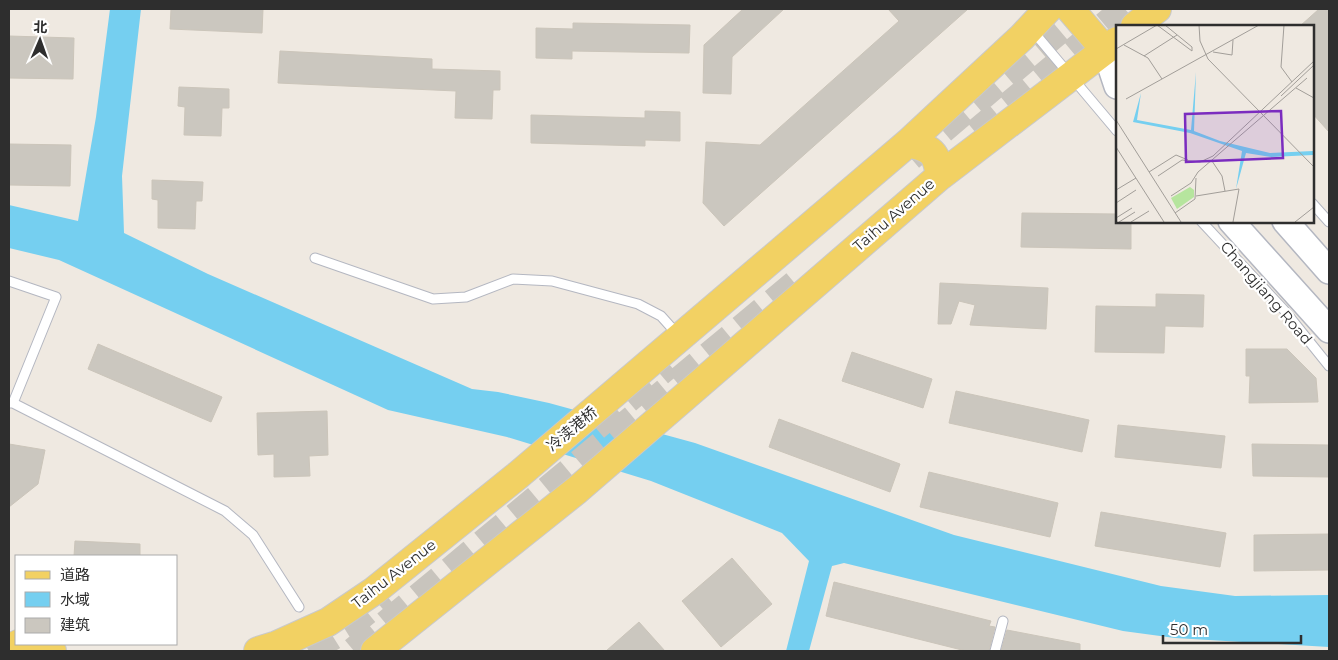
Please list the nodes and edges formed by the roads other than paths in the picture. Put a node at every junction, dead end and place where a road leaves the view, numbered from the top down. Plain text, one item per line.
1 (1070, 9) edge
2 (1039, 18) edge
3 (1113, 49) edge
4 (1070, 77) junction
5 (1116, 77) edge
6 (1116, 130) edge
7 (908, 143) junction
8 (940, 176) junction
9 (1313, 204) edge
10 (1202, 222) edge
11 (1232, 222) edge
12 (1286, 222) edge
13 (1329, 222) edge
14 (315, 258) dead end
15 (1329, 270) edge
16 (9, 281) edge
17 (1329, 330) edge
18 (680, 338) junction
19 (1329, 366) edge
20 (11, 404) edge
21 (517, 476) joint
22 (299, 607) dead end
23 (1003, 621) dead end
24 (22, 645) edge
25 (52, 651) edge
26 (258, 651) edge
27 (375, 651) edge
28 (995, 651) edge

1 - 3 main road
2 - 4 lane
2 - 7 main road
3 - 4 main road, Taihu Avenue
3 - 5 main road
4 - 6 lane
4 - 8 main road, Taihu Avenue
7 - 8 main road
7 - 18 main road
8 - 27 main road, Taihu Avenue
9 - 13 lane
10 - 19 lane, Changjiang Road
11 - 17 main road
12 - 15 main road
14 - 18 lane
16 - 20 lane
18 - 21 main road, 冷渎港桥
20 - 22 lane
21 - 26 main road, Taihu Avenue
23 - 28 lane
24 - 25 main road

